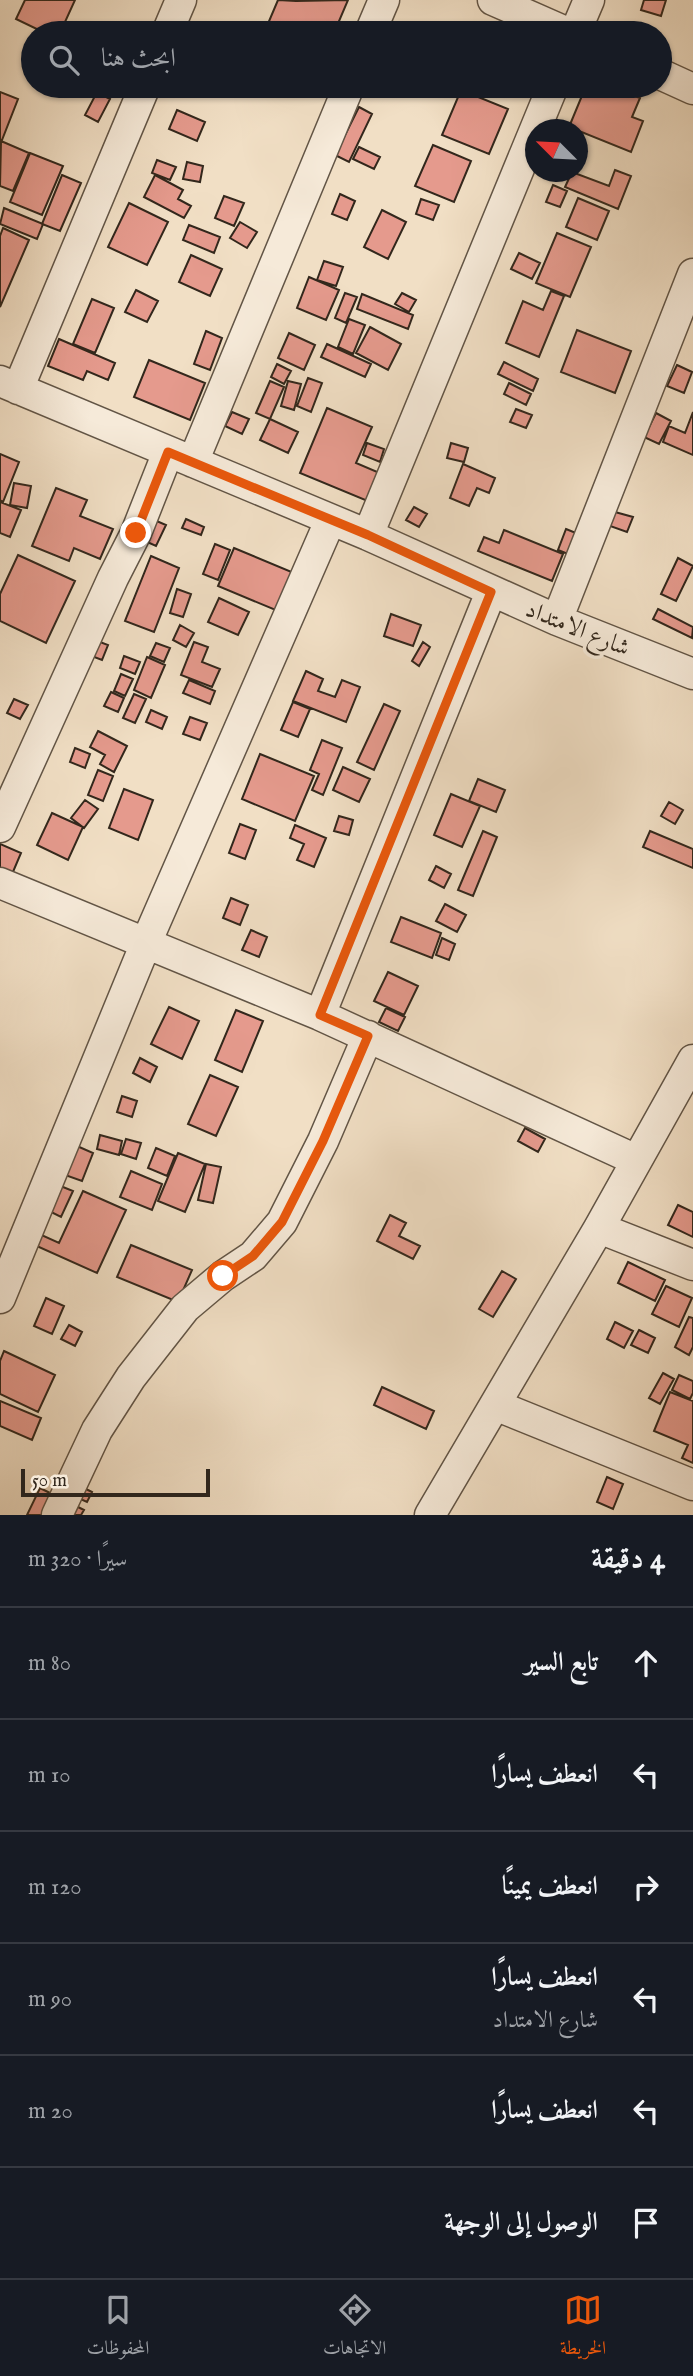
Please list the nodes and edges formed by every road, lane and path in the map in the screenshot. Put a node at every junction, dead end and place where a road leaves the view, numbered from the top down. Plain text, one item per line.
1 (181, 0) edge
2 (384, 0) edge
3 (493, 0) edge
4 (589, 0) edge
5 (172, 21) edge
6 (375, 21) edge
7 (541, 21) edge
8 (580, 21) edge
9 (672, 79) edge
10 (693, 89) edge
11 (140, 98) edge
12 (344, 98) edge
13 (548, 98) edge
14 (693, 274) edge
15 (9, 385) edge
16 (181, 457) junction
17 (330, 521) junction
18 (368, 535) junction
19 (491, 592) junction
20 (557, 620) junction
21 (693, 674) edge
22 (0, 827) edge
23 (0, 883) edge
24 (146, 943) junction
25 (320, 1015) junction
26 (368, 1036) junction
27 (693, 1060) edge
28 (636, 1160) junction
29 (599, 1228) junction
30 (693, 1265) edge
31 (0, 1298) edge
32 (495, 1405) junction
33 (693, 1485) edge
34 (57, 1515) edge
35 (430, 1515) edge

1 - 5 street
2 - 6 street
3 - 7 street
4 - 8 street
9 - 10 street
11 - 15 street
12 - 16 street
13 - 18 street
14 - 20 street
15 - 16 street, شارع الامتداد
16 - 17 street, شارع الامتداد
16 - 22 street
17 - 18 street, شارع الامتداد
17 - 24 street
18 - 19 street, شارع الامتداد
19 - 20 street, شارع الامتداد
19 - 25 street
20 - 21 street, شارع الامتداد
23 - 24 street
24 - 25 street
24 - 31 street
25 - 26 street
26 - 28 street
26 - 34 street
27 - 28 street
28 - 29 street
29 - 30 street
29 - 32 street
32 - 33 street
32 - 35 street

